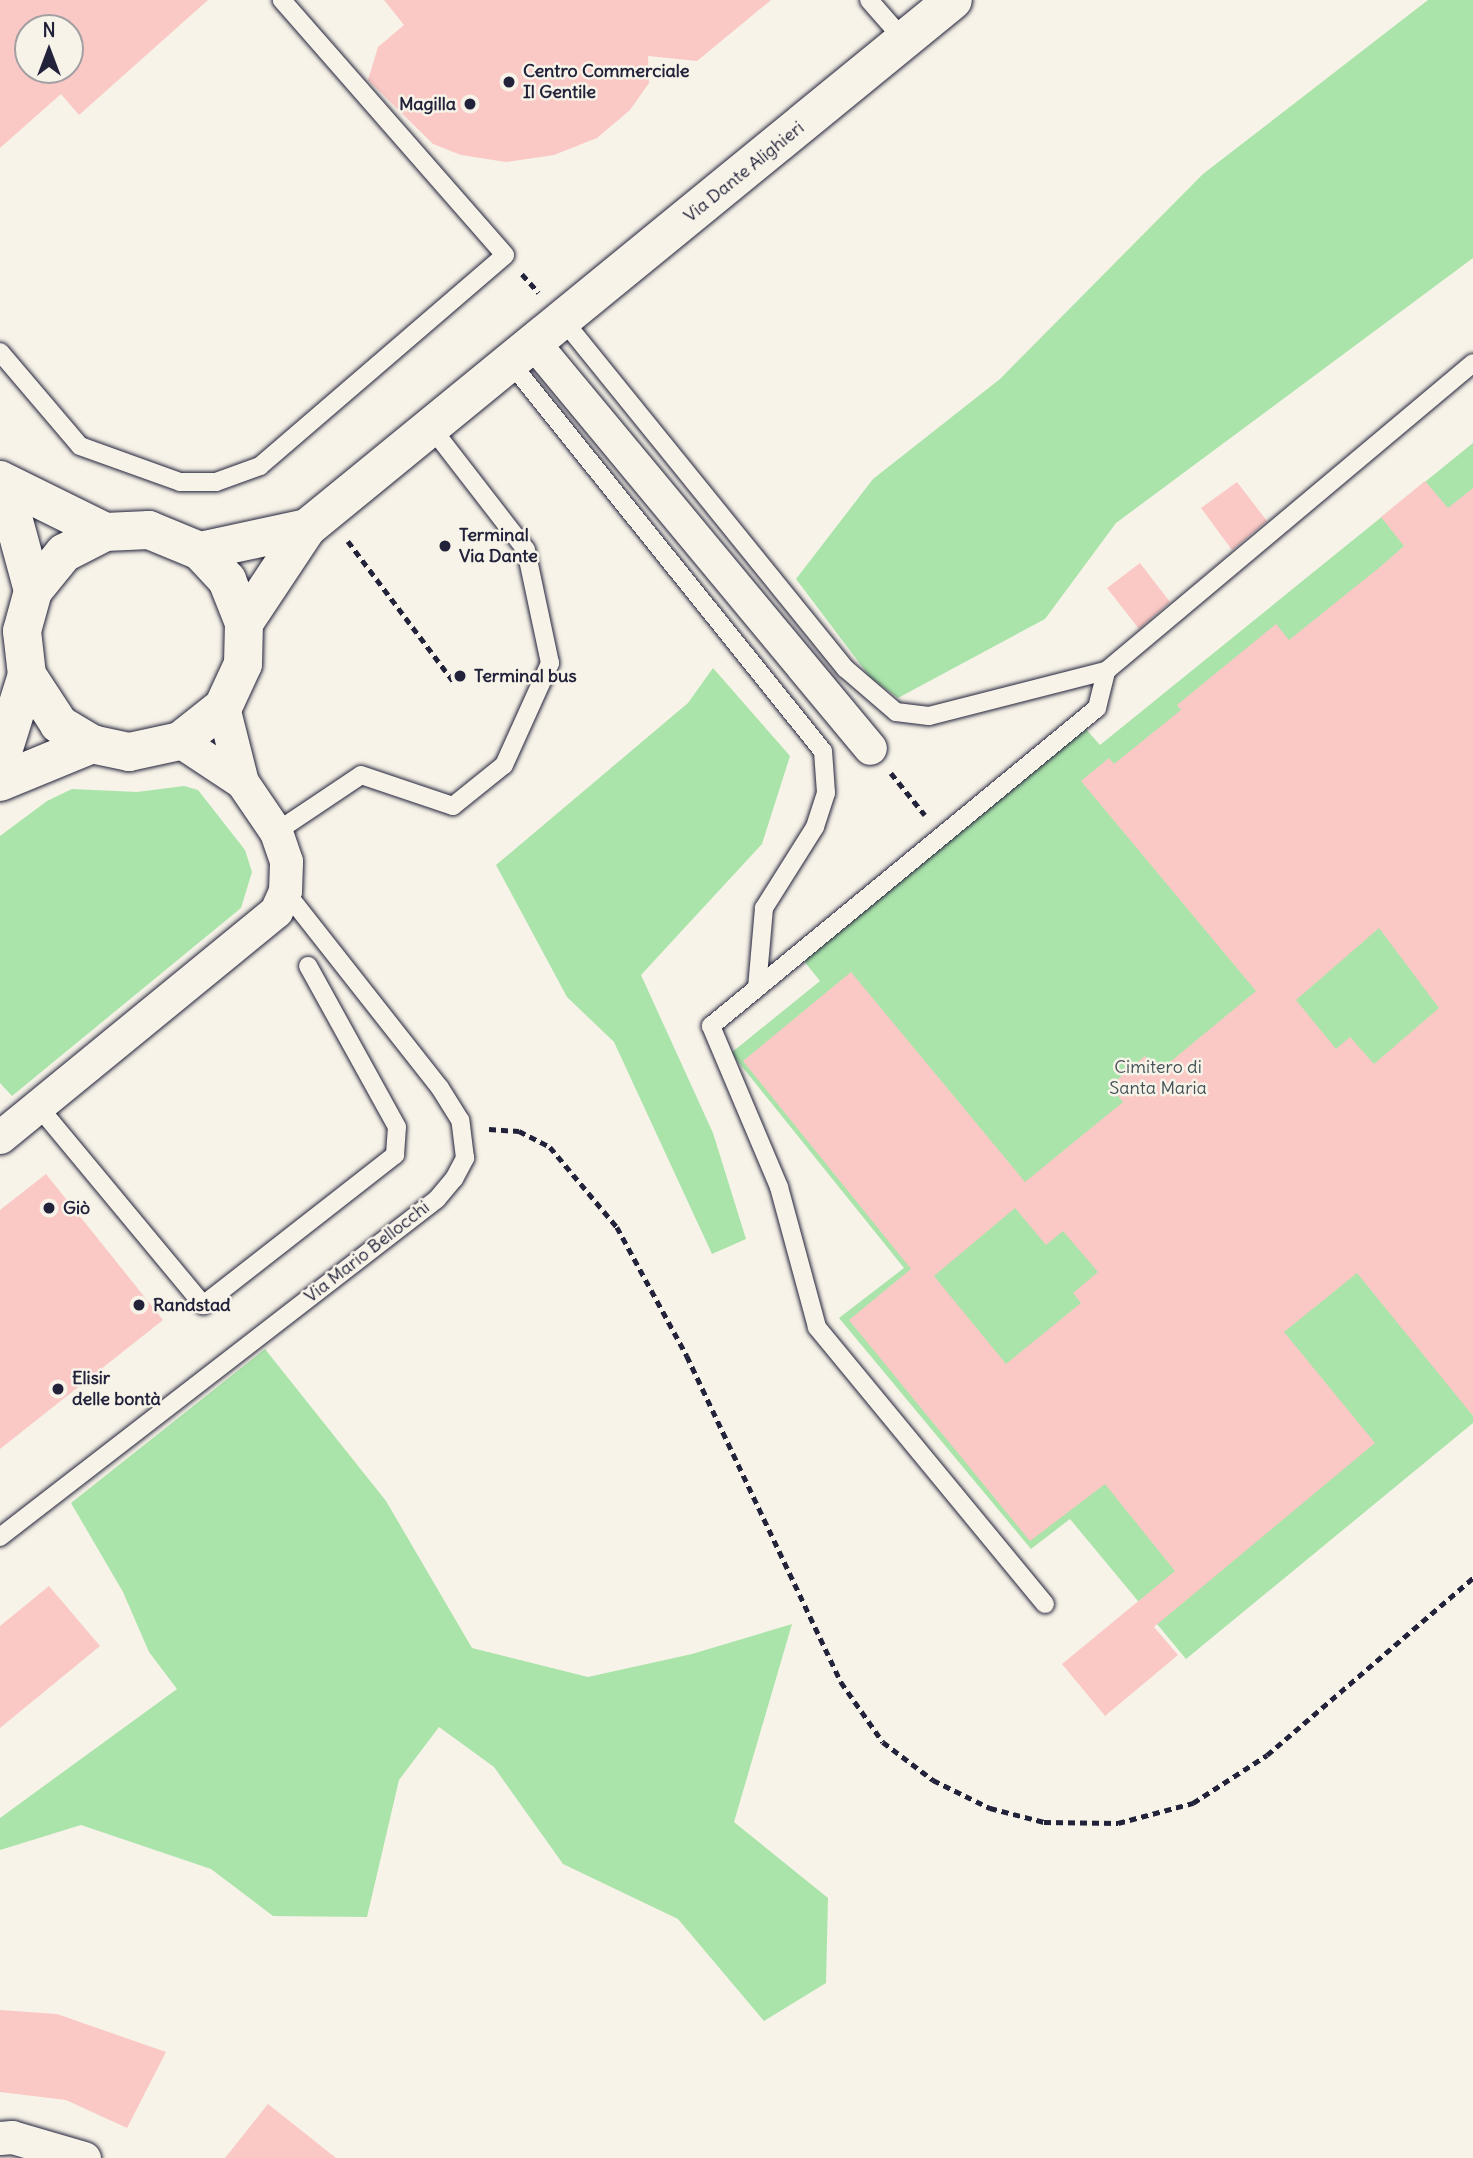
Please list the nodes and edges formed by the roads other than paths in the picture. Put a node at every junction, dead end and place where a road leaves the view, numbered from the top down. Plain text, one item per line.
1 (282, 0) edge
2 (869, 0) edge
3 (953, 0) edge
4 (904, 40) junction
5 (536, 342) junction
6 (0, 352) edge
7 (1473, 363) edge
8 (431, 427) junction
9 (2, 482) edge
10 (105, 532) junction
11 (325, 532) junction
12 (200, 551) junction
13 (33, 591) junction
14 (244, 623) junction
15 (1107, 671) junction
16 (27, 675) junction
17 (223, 707) junction
18 (180, 741) junction
19 (92, 744) junction
20 (870, 748) road end
21 (0, 761) edge
22 (0, 782) edge
23 (242, 782) junction
24 (276, 832) junction
25 (285, 891) junction
26 (308, 966) dead end
27 (757, 988) junction
28 (38, 1106) junction
29 (0, 1137) edge
30 (0, 1537) edge
31 (1045, 1604) dead end
32 (0, 2138) edge
33 (84, 2158) edge

1 - 6 lane
2 - 4 lane
3 - 4 main road, Via Dante Alighieri
4 - 5 main road, Via Dante Alighieri
5 - 8 main road, Via Dante Alighieri
5 - 15 lane
5 - 20 street
5 - 27 lane
7 - 15 lane
8 - 11 main road, Via Dante Alighieri
8 - 24 lane
9 - 10 main road
9 - 13 main road
10 - 12 main road
10 - 13 main road
11 - 12 main road, Via Dante Alighieri
11 - 14 main road, Via Dante Alighieri
12 - 14 main road
13 - 16 main road
14 - 17 main road
15 - 27 lane
16 - 19 main road
16 - 21 main road
17 - 18 main road
17 - 23 street
18 - 19 main road
18 - 23 street
19 - 22 main road
23 - 24 street
24 - 25 street
25 - 28 street
25 - 30 lane, Via Mario Bellocchi
26 - 28 lane
27 - 31 lane
28 - 29 street
32 - 33 street

